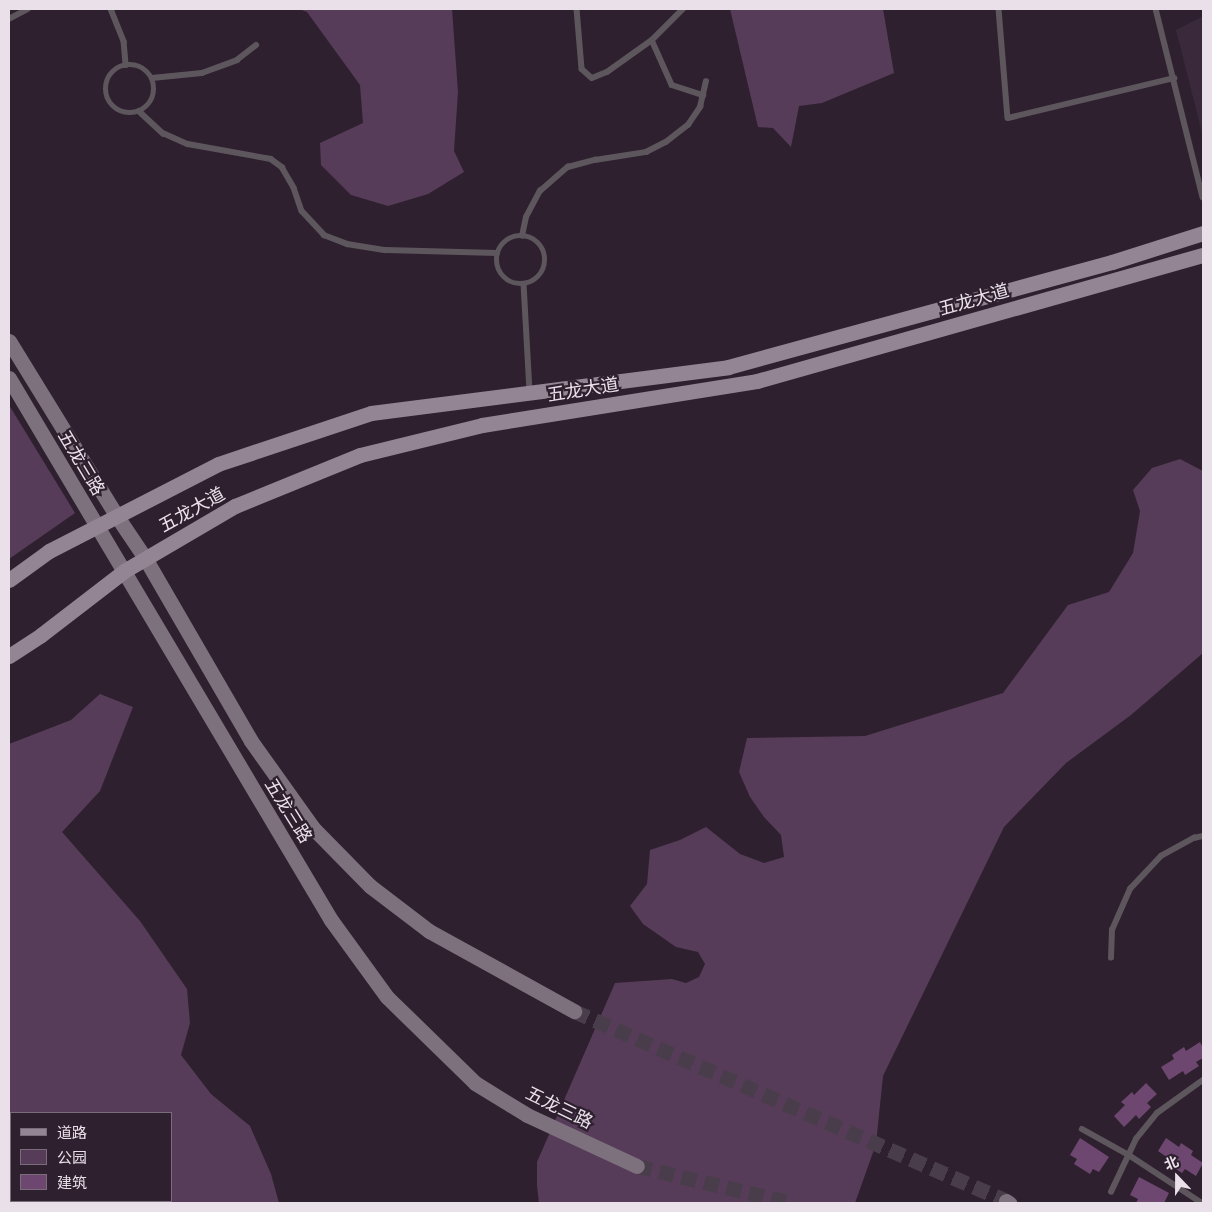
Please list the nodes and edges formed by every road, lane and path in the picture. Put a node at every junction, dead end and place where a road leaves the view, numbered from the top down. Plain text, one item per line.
1 (28, 9) edge
2 (111, 9) edge
3 (577, 9) edge
4 (683, 9) edge
5 (999, 9) edge
6 (1156, 9) edge
7 (9, 19) edge
8 (652, 40) junction
9 (256, 45) dead end
10 (126, 65) junction
11 (152, 78) junction
12 (1174, 78) junction
13 (706, 82) dead end
14 (703, 95) junction
15 (139, 111) junction
16 (1203, 197) edge
17 (1203, 233) edge
18 (522, 236) junction
19 (497, 254) junction
20 (1203, 255) edge
21 (524, 284) junction
22 (9, 341) edge
23 (9, 378) edge
24 (530, 393) junction
25 (116, 515) junction
26 (97, 525) junction
27 (145, 558) junction
28 (124, 571) junction
29 (9, 580) edge
30 (9, 656) edge
31 (1203, 836) edge
32 (1111, 958) dead end
33 (574, 1011) tunnel mouth
34 (1202, 1083) edge
35 (1082, 1128) dead end
36 (1129, 1155) junction
37 (636, 1166) tunnel mouth
38 (1111, 1192) dead end
39 (1202, 1203) edge

1 - 7 lane
2 - 10 lane
3 - 8 lane
4 - 8 lane
5 - 12 lane
6 - 12 lane
8 - 14 lane
9 - 11 lane
10 - 11 lane
10 - 15 lane
11 - 15 lane
12 - 16 lane
13 - 14 lane
14 - 18 lane
15 - 19 lane
17 - 24 main road, 五龙大道
18 - 19 lane
18 - 21 lane
19 - 21 lane
20 - 27 main road, 五龙大道
21 - 24 lane
22 - 25 main road, 五龙三路
23 - 26 main road, 五龙三路
24 - 25 main road, 五龙大道
25 - 26 main road, 五龙大道
25 - 27 main road, 五龙三路
26 - 28 main road, 五龙三路
26 - 29 main road, 五龙大道
27 - 28 main road, 五龙大道
27 - 33 main road, 五龙三路
28 - 30 main road, 五龙大道
28 - 37 main road, 五龙三路
31 - 32 lane
34 - 36 lane
35 - 36 lane
36 - 38 lane
36 - 39 lane

